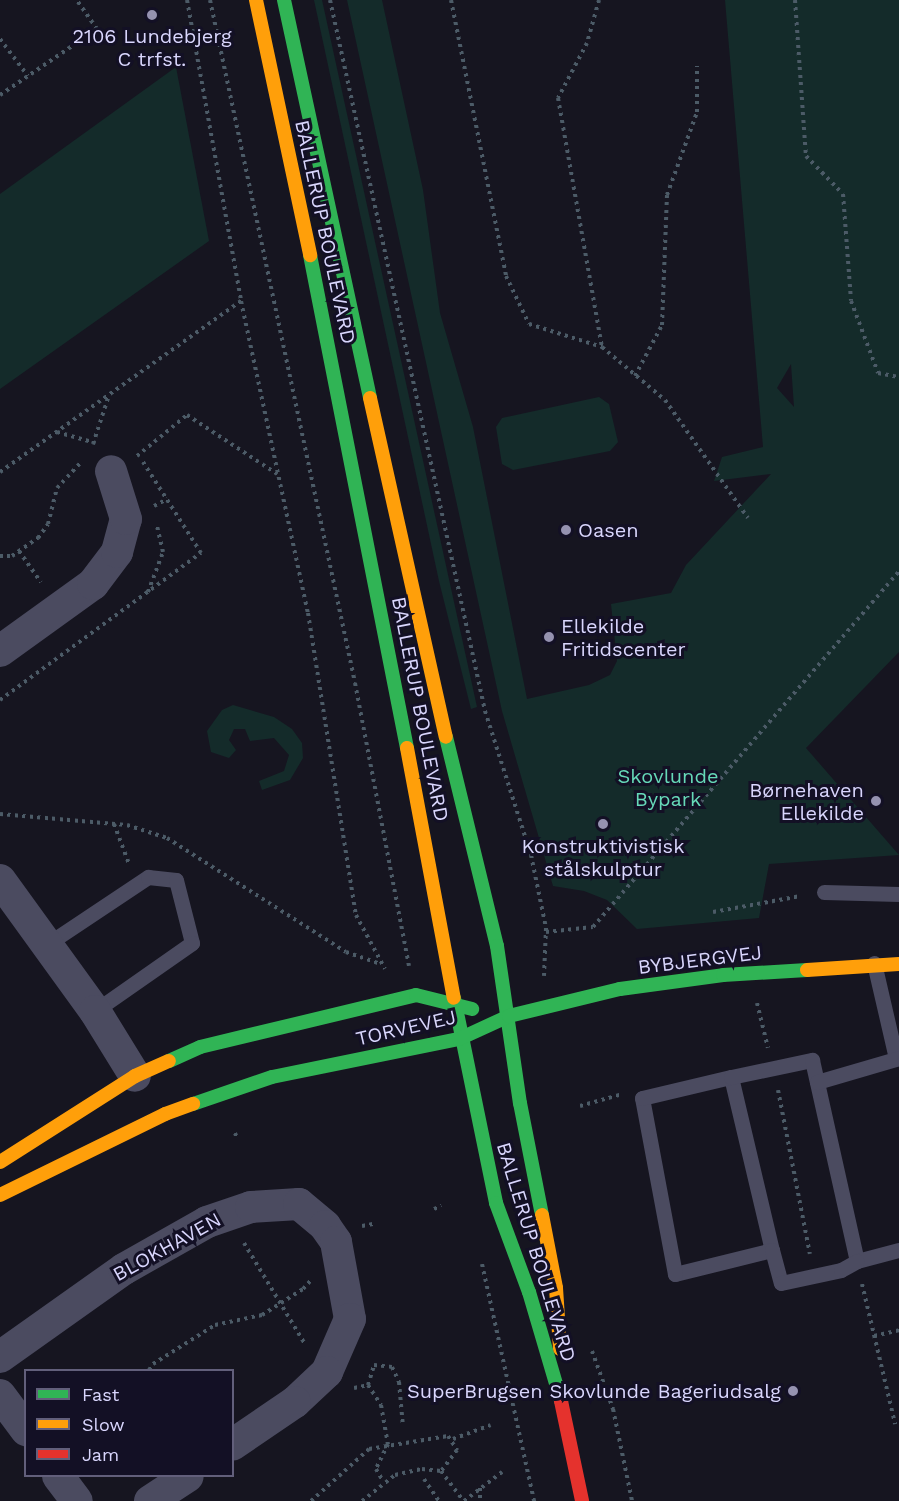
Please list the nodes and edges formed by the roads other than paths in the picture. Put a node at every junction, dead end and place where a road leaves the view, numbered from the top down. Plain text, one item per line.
1 (256, 0) edge
2 (284, 0) edge
3 (114, 457) road end
4 (0, 651) edge
5 (0, 880) edge
6 (824, 892) road end
7 (899, 894) edge
8 (46, 945) junction
9 (874, 963) junction
10 (899, 964) edge
11 (453, 1006) junction
12 (95, 1011) junction
13 (509, 1016) junction
14 (459, 1039) junction
15 (897, 1058) edge
16 (135, 1076) junction
17 (731, 1077) junction
18 (817, 1082) junction
19 (0, 1162) edge
20 (0, 1195) edge
21 (772, 1250) junction
22 (899, 1250) edge
23 (857, 1261) junction
24 (0, 1357) edge
25 (0, 1395) edge
26 (566, 1420) junction
27 (24, 1427) edge
28 (234, 1444) edge
29 (59, 1477) edge
30 (186, 1477) edge
31 (77, 1501) edge
32 (150, 1501) edge
33 (582, 1501) edge

1 - 11 street, BALLERUP BOULEVARD
2 - 13 street, BALLERUP BOULEVARD
3 - 4 street
5 - 8 street
6 - 7 lane
8 - 12 street
8 - 12 lane
9 - 10 street, BYBJERGVEJ
9 - 13 street, BYBJERGVEJ
9 - 15 lane
11 - 13 street, TORVEVEJ
11 - 14 street, BALLERUP BOULEVARD
11 - 16 street, TORVEVEJ
12 - 16 street
13 - 14 street, TORVEVEJ
13 - 26 street, BALLERUP BOULEVARD
14 - 20 street, TORVEVEJ
14 - 26 street, BALLERUP BOULEVARD
15 - 18 lane
16 - 19 street, TORVEVEJ
17 - 18 lane
17 - 21 lane
17 - 21 lane
18 - 23 lane
21 - 23 lane
22 - 23 lane
24 - 28 street, BLOKHAVEN
25 - 27 street
26 - 33 street, BALLERUP BOULEVARD
29 - 31 street
30 - 32 street

